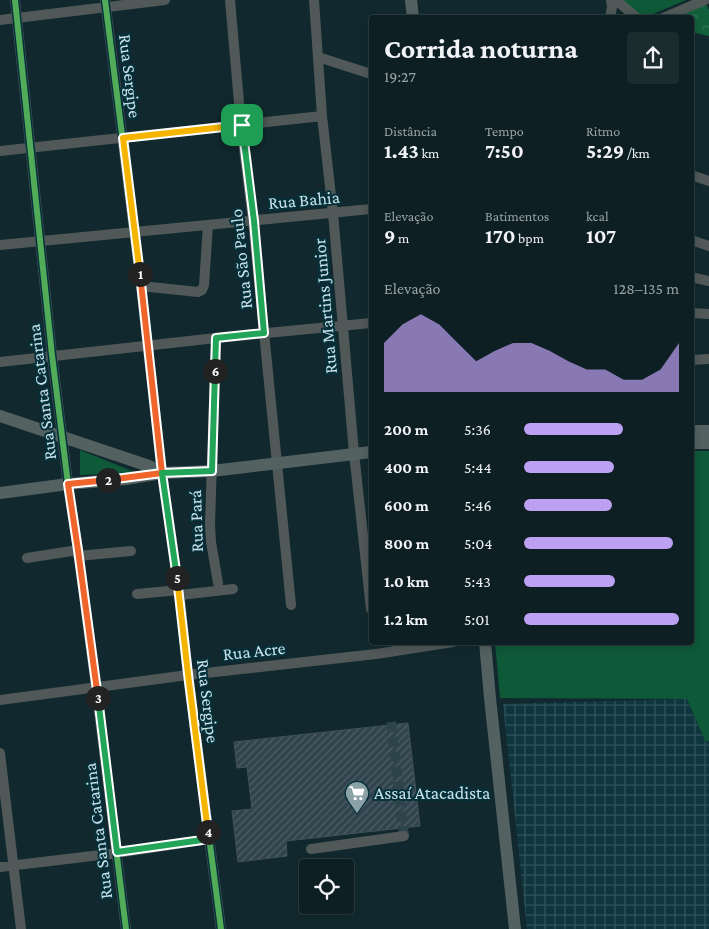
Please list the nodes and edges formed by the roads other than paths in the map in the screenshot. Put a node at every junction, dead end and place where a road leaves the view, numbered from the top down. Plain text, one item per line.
1 (15, 0) edge
2 (165, 0) edge
3 (230, 0) edge
4 (314, 0) edge
5 (411, 0) edge
6 (611, 0) edge
7 (616, 0) edge
8 (705, 0) edge
9 (106, 4) edge
10 (412, 15) edge
11 (611, 15) edge
12 (634, 15) edge
13 (670, 15) edge
14 (17, 18) junction
15 (0, 20) edge
16 (318, 57) junction
17 (369, 73) edge
18 (322, 116) junction
19 (242, 125) junction
20 (123, 138) junction
21 (30, 148) junction
22 (0, 151) edge
23 (694, 176) edge
24 (709, 180) edge
25 (369, 210) edge
26 (333, 213) junction
27 (254, 221) junction
28 (208, 225) junction
29 (134, 232) junction
30 (40, 241) junction
31 (694, 241) edge
32 (0, 245) edge
33 (709, 246) edge
34 (694, 278) edge
35 (709, 281) edge
36 (141, 286) junction
37 (694, 313) edge
38 (709, 314) edge
39 (369, 323) edge
40 (342, 326) junction
41 (264, 333) junction
42 (216, 338) junction
43 (148, 345) junction
44 (52, 355) junction
45 (709, 359) edge
46 (694, 360) edge
47 (0, 362) edge
48 (0, 416) edge
49 (694, 431) edge
50 (709, 431) edge
51 (62, 436) junction
52 (694, 443) edge
53 (709, 443) edge
54 (369, 452) edge
55 (354, 453) junction
56 (277, 463) junction
57 (212, 471) junction
58 (162, 473) junction
59 (68, 484) junction
60 (0, 493) edge
61 (368, 549) edge
62 (131, 551) dead end
63 (78, 553) junction
64 (27, 558) dead end
65 (369, 569) edge
66 (218, 583) dead end
67 (233, 589) dead end
68 (179, 592) junction
69 (137, 594) dead end
70 (291, 604) dead end
71 (375, 645) edge
72 (433, 645) edge
73 (485, 645) edge
74 (376, 654) junction
75 (188, 674) junction
76 (96, 687) junction
77 (0, 700) edge
78 (0, 753) edge
79 (404, 836) dead end
80 (209, 839) junction
81 (311, 849) dead end
82 (117, 852) junction
83 (13, 865) junction
84 (0, 867) edge
85 (21, 929) edge
86 (126, 929) edge
87 (222, 929) edge
88 (515, 929) edge

1 - 14 street, Rua Santa Catarina
2 - 9 street
3 - 19 street, Rua São Paulo
4 - 16 street, Rua Martins Junior
5 - 10 main road
6 - 11 street
7 - 12 street
8 - 13 street
9 - 14 street
9 - 20 street, Rua Sergipe
14 - 15 street
14 - 21 street, Rua Santa Catarina
16 - 17 street
16 - 18 street, Rua Martins Junior
18 - 19 street
18 - 26 street, Rua Martins Junior
19 - 20 street
19 - 27 street, Rua São Paulo
20 - 21 street
20 - 29 street, Rua Sergipe
21 - 22 street
21 - 30 street, Rua Santa Catarina
23 - 24 street
25 - 26 street, Rua Bahia
26 - 27 street, Rua Bahia
26 - 40 street, Rua Martins Junior
27 - 28 street, Rua Bahia
27 - 41 street, Rua São Paulo
28 - 29 street, Rua Bahia
28 - 36 street
29 - 30 street, Rua Bahia
29 - 36 street, Rua Sergipe
30 - 32 street, Rua Bahia
30 - 44 street, Rua Santa Catarina
31 - 33 street
34 - 35 street
36 - 43 street, Rua Sergipe
37 - 38 street
39 - 40 street
40 - 41 street
40 - 55 street, Rua Martins Junior
41 - 42 street
41 - 56 street, Rua São Paulo
42 - 43 street
42 - 57 street, Rua Pará
43 - 44 street
43 - 58 street, Rua Sergipe
44 - 47 street
44 - 51 street, Rua Santa Catarina
45 - 46 street
48 - 51 main road
49 - 50 main road
51 - 58 main road
51 - 59 street, Rua Santa Catarina
52 - 53 main road
54 - 55 main road
55 - 56 main road
55 - 61 street, Rua Martins Junior
56 - 57 main road
56 - 70 street, Rua São Paulo
57 - 58 main road
57 - 66 street, Rua Pará
58 - 59 main road
58 - 68 street, Rua Sergipe
59 - 60 main road
59 - 63 street, Rua Santa Catarina
61 - 65 street, Rua Martins Junior
62 - 63 street
63 - 64 street
63 - 76 street, Rua Santa Catarina
67 - 68 street
68 - 69 street
68 - 75 street, Rua Sergipe
71 - 74 street
72 - 74 street, Rua Acre
73 - 88 main road
74 - 75 street, Rua Acre
75 - 76 street, Rua Acre
75 - 80 street, Rua Sergipe
76 - 77 street, Rua Acre
76 - 82 street, Rua Santa Catarina
78 - 83 street
79 - 81 street
80 - 82 street
80 - 87 street, Rua Sergipe
82 - 83 street
82 - 86 street, Rua Santa Catarina
83 - 84 street
83 - 85 street

